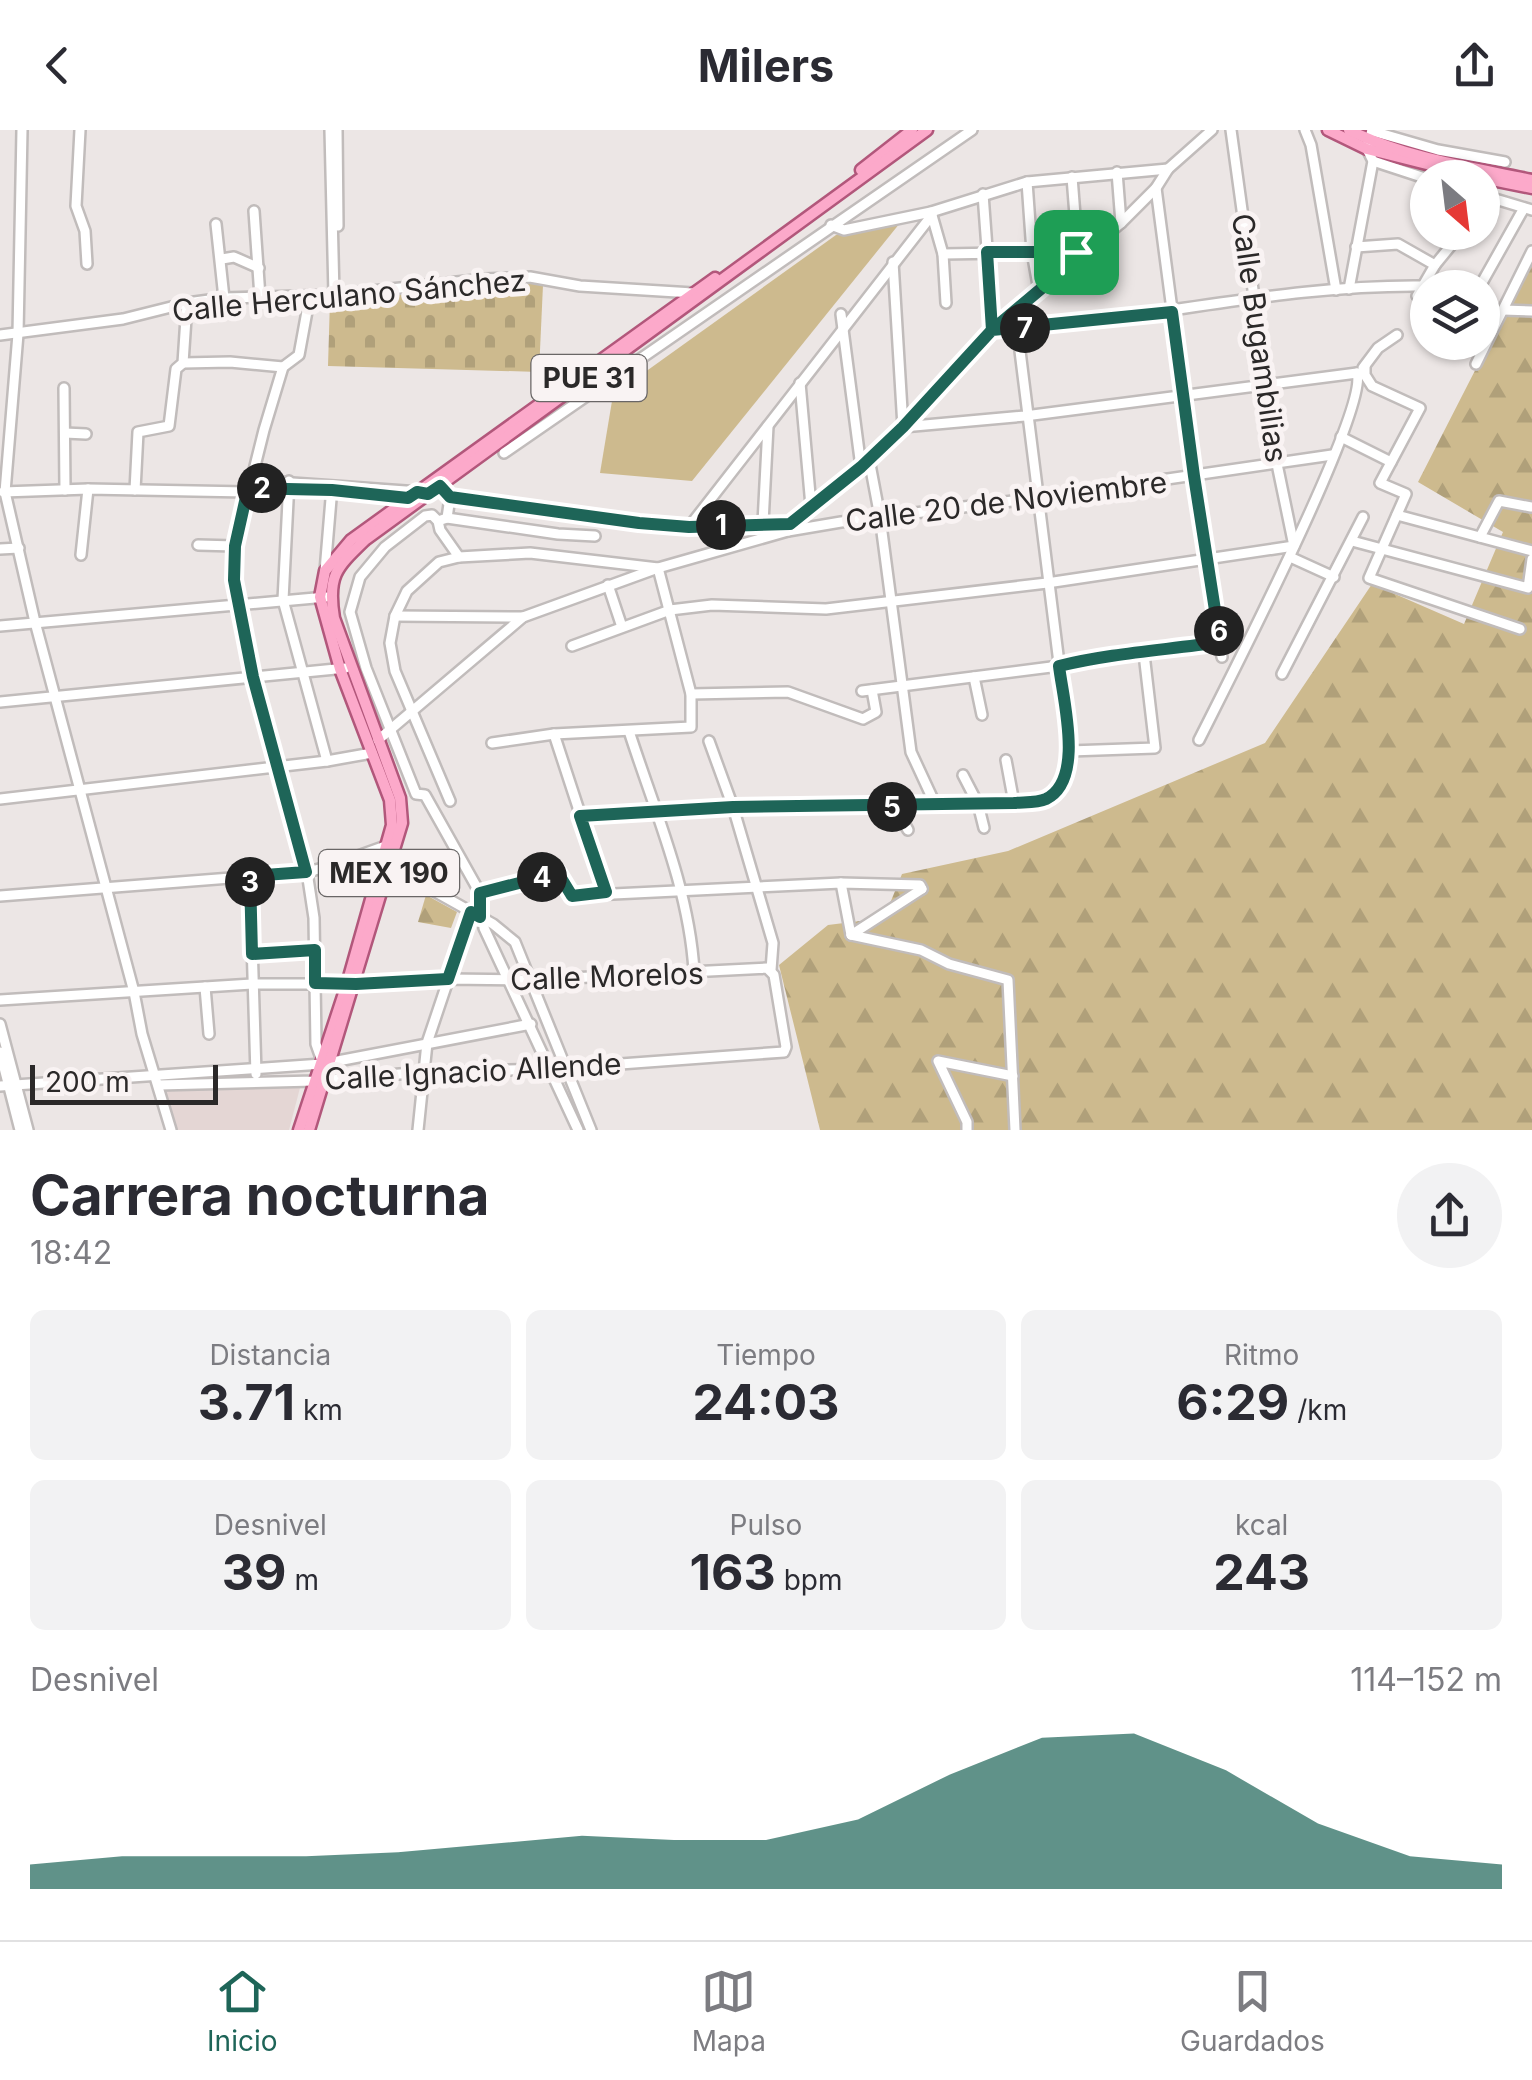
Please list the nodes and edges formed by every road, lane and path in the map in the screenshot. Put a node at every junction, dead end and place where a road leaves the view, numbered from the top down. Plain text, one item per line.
1 (22, 130) edge
2 (80, 130) edge
3 (334, 130) edge
4 (926, 130) edge
5 (972, 130) edge
6 (1212, 130) edge
7 (1230, 130) edge
8 (1305, 130) edge
9 (1328, 130) edge
10 (1350, 130) edge
11 (908, 134) edge
12 (1371, 142) edge
13 (1426, 160) edge
14 (1505, 162) dead end
15 (1410, 167) edge
16 (1168, 168) junction
17 (1117, 172) junction
18 (1072, 177) junction
19 (1532, 180) edge
20 (1027, 182) junction
21 (1500, 182) edge
22 (1156, 188) junction
23 (1532, 188) edge
24 (983, 194) junction
25 (1500, 200) edge
26 (1528, 209) edge
27 (254, 211) dead end
28 (932, 214) junction
29 (1120, 222) junction
30 (216, 224) dead end
31 (831, 225) junction
32 (1356, 247) junction
33 (1447, 250) edge
34 (1532, 251) edge
35 (987, 252) junction
36 (1032, 252) junction
37 (944, 254) junction
38 (1078, 254) junction
39 (222, 259) junction
40 (892, 262) junction
41 (86, 264) dead end
42 (1435, 265) junction
43 (1528, 267) edge
44 (259, 268) junction
45 (1432, 270) edge
46 (1490, 270) edge
47 (726, 278) junction
48 (1410, 286) edge
49 (1350, 289) junction
50 (1336, 290) junction
51 (735, 291) junction
52 (1039, 291) junction
53 (336, 295) junction
54 (696, 295) junction
55 (310, 296) junction
56 (260, 297) junction
57 (224, 298) junction
58 (1256, 300) junction
59 (187, 303) junction
60 (946, 303) dead end
61 (1503, 310) junction
62 (1532, 311) edge
63 (1015, 312) junction
64 (1172, 312) junction
65 (841, 314) dead end
66 (845, 326) junction
67 (1016, 329) junction
68 (992, 330) junction
69 (18, 334) junction
70 (0, 335) edge
71 (1397, 335) dead end
72 (183, 363) junction
73 (1476, 364) dead end
74 (282, 367) junction
75 (1361, 369) junction
76 (1267, 382) junction
77 (800, 383) junction
78 (64, 388) dead end
79 (1185, 395) junction
80 (1026, 416) junction
81 (768, 425) junction
82 (903, 427) junction
83 (65, 433) junction
84 (86, 434) dead end
85 (1341, 437) junction
86 (5, 440) edge
87 (504, 453) dead end
88 (1332, 455) junction
89 (1391, 462) junction
90 (865, 463) junction
91 (1276, 464) junction
92 (1194, 476) junction
93 (437, 483) junction
94 (289, 485) junction
95 (249, 486) junction
96 (332, 487) junction
97 (88, 489) junction
98 (65, 490) junction
99 (135, 490) junction
100 (3, 492) edge
101 (418, 497) junction
102 (450, 497) junction
103 (1037, 498) junction
104 (811, 506) junction
105 (1531, 507) edge
106 (399, 510) junction
107 (1396, 515) junction
108 (880, 517) junction
109 (1363, 517) dead end
110 (443, 520) junction
111 (763, 524) junction
112 (689, 527) junction
113 (789, 527) junction
114 (595, 536) dead end
115 (1480, 537) junction
116 (1352, 541) junction
117 (198, 546) dead end
118 (235, 546) junction
119 (19, 548) junction
120 (1380, 548) junction
121 (0, 549) edge
122 (1532, 551) edge
123 (1292, 552) junction
124 (82, 555) dead end
125 (459, 557) junction
126 (1207, 558) junction
127 (1532, 559) edge
128 (658, 568) junction
129 (325, 571) junction
130 (1334, 577) junction
131 (1048, 583) junction
132 (608, 585) junction
133 (325, 597) junction
134 (283, 600) junction
135 (889, 600) junction
136 (238, 604) junction
137 (670, 610) junction
138 (395, 616) junction
139 (523, 617) junction
140 (35, 622) junction
141 (0, 626) edge
142 (622, 627) junction
143 (1520, 629) dead end
144 (1220, 642) junction
145 (572, 646) dead end
146 (1144, 654) junction
147 (1222, 657) dead end
148 (1059, 666) junction
149 (345, 668) junction
150 (304, 672) junction
151 (1282, 674) dead end
152 (253, 677) junction
153 (974, 678) junction
154 (900, 685) junction
155 (691, 694) junction
156 (55, 696) junction
157 (0, 702) edge
158 (413, 709) junction
159 (982, 715) dead end
160 (629, 730) junction
161 (390, 732) junction
162 (554, 734) junction
163 (378, 740) junction
164 (1199, 740) dead end
165 (708, 741) dead end
166 (492, 743) dead end
167 (1070, 751) junction
168 (372, 753) junction
169 (1006, 760) dead end
170 (327, 761) junction
171 (276, 765) junction
172 (963, 776) dead end
173 (80, 790) junction
174 (416, 794) junction
175 (0, 798) edge
176 (395, 799) junction
177 (450, 801) dead end
178 (1014, 803) junction
179 (978, 804) junction
180 (895, 806) junction
181 (936, 806) junction
182 (733, 807) junction
183 (654, 811) junction
184 (580, 816) junction
185 (984, 828) dead end
186 (908, 830) dead end
187 (393, 844) junction
188 (385, 867) junction
189 (327, 868) junction
190 (306, 872) junction
191 (250, 876) junction
192 (840, 883) junction
193 (385, 886) junction
194 (757, 887) junction
195 (105, 888) junction
196 (680, 888) junction
197 (606, 892) junction
198 (480, 893) junction
199 (0, 896) edge
200 (476, 914) junction
201 (851, 935) junction
202 (315, 950) junction
203 (252, 954) junction
204 (772, 970) junction
205 (694, 971) junction
206 (448, 979) junction
207 (510, 980) junction
208 (530, 980) junction
209 (315, 983) junction
210 (252, 984) junction
211 (352, 984) junction
212 (205, 987) junction
213 (134, 992) junction
214 (0, 1000) edge
215 (0, 1024) edge
216 (531, 1024) junction
217 (209, 1034) dead end
218 (426, 1043) junction
219 (0, 1052) edge
220 (327, 1063) junction
221 (568, 1066) junction
222 (552, 1069) junction
223 (255, 1070) junction
224 (223, 1072) junction
225 (424, 1072) junction
226 (1012, 1076) junction
227 (320, 1080) junction
228 (158, 1081) junction
229 (257, 1083) junction
230 (8, 1085) edge
231 (224, 1085) junction
232 (20, 1130) edge
233 (28, 1130) edge
234 (171, 1130) edge
235 (298, 1130) edge
236 (309, 1130) edge
237 (418, 1130) edge
238 (578, 1130) edge
239 (591, 1130) edge
240 (967, 1130) edge
241 (1015, 1130) edge

1 - 69 street
2 - 41 street
3 - 53 street
4 - 11 main road, PUE 31
5 - 31 street
6 - 16 street
7 - 58 street, Calle Bugambilias
8 - 50 street
9 - 12 main road
10 - 12 main road
11 - 47 main road, PUE 31
11 - 54 main road, PUE 31
12 - 13 main road
12 - 14 street
12 - 15 street
12 - 19 main road
12 - 32 street
16 - 17 street
16 - 22 street
17 - 18 street
17 - 29 street
18 - 20 street
18 - 38 street
20 - 24 street
20 - 36 street
21 - 23 main road
22 - 29 street
22 - 64 street
24 - 28 street
24 - 35 street
25 - 26 street
26 - 46 street
27 - 44 street
28 - 31 street
28 - 37 street
28 - 40 street
29 - 38 street
30 - 39 street
31 - 51 street
32 - 42 street
32 - 49 street
33 - 42 street
34 - 43 street
35 - 36 street
35 - 37 street
35 - 68 street
36 - 38 street
36 - 52 street
37 - 60 street
38 - 52 street
39 - 44 street
39 - 57 street
40 - 66 street
40 - 82 street
42 - 45 street
43 - 61 street
44 - 56 street
47 - 51 street
47 - 54 main road, PUE 31
48 - 49 street
49 - 50 street
50 - 58 street
51 - 87 street
52 - 63 street
53 - 54 street, Calle Herculano Sánchez
53 - 55 street, Calle Herculano Sánchez
54 - 93 main road, PUE 31
55 - 56 street, Calle Herculano Sánchez
55 - 74 street
56 - 57 street, Calle Herculano Sánchez
57 - 59 street, Calle Herculano Sánchez
58 - 64 street
58 - 76 street, Calle Bugambilias
59 - 69 street, Calle Herculano Sánchez
59 - 72 street
61 - 62 street
61 - 73 street
63 - 67 street
63 - 68 street
64 - 67 street
64 - 79 street
65 - 66 street
66 - 77 street
66 - 90 street
67 - 68 street
67 - 80 street
68 - 82 street
69 - 70 street, Calle Herculano Sánchez
69 - 86 street
71 - 75 street
72 - 74 street
72 - 99 street
74 - 95 street
75 - 76 street
75 - 85 street
75 - 89 street
76 - 79 street
76 - 91 street, Calle Bugambilias
77 - 81 street
77 - 104 street
78 - 83 street
79 - 80 street
79 - 92 street
80 - 82 street
80 - 103 street
81 - 111 street
81 - 112 street
82 - 90 street
83 - 84 street
83 - 98 street
85 - 88 street
85 - 89 street
86 - 100 street
88 - 91 street, Calle 20 de Noviembre
88 - 123 street
89 - 107 street
90 - 104 street
90 - 108 street
91 - 92 street, Calle 20 de Noviembre
91 - 123 street, Calle Bugambilias
92 - 103 street, Calle 20 de Noviembre
92 - 126 street
93 - 101 main road, PUE 31
93 - 102 street
94 - 95 street
94 - 96 street
94 - 134 street
95 - 99 street
95 - 118 street
96 - 101 street
96 - 129 street
97 - 98 street
97 - 99 street
97 - 124 street
98 - 100 street
100 - 119 street
101 - 106 main road, PUE 31
102 - 110 street
102 - 112 street
103 - 108 street, Calle 20 de Noviembre
103 - 131 street
104 - 113 street
105 - 115 street
106 - 129 main road, PUE 31
106 - 133 main road, PUE 31
107 - 115 street
107 - 120 street
108 - 113 street, Calle 20 de Noviembre
108 - 135 street
109 - 116 street
110 - 114 street
110 - 125 street
110 - 161 street
111 - 112 street
111 - 113 street
113 - 128 street, Calle 20 de Noviembre
115 - 122 street
116 - 120 street
116 - 130 street
117 - 118 street
118 - 136 street
119 - 121 street
119 - 140 street
120 - 127 street
120 - 143 street
123 - 126 street
123 - 130 street
123 - 164 street
125 - 128 street
125 - 138 street
126 - 131 street
126 - 144 street
128 - 132 street, Calle 20 de Noviembre
128 - 137 street
129 - 133 main road
130 - 151 street
131 - 135 street
131 - 148 street
132 - 139 street, Calle 20 de Noviembre
132 - 142 street
133 - 134 street
133 - 149 main road
134 - 136 street
134 - 150 street
135 - 137 street
135 - 154 street
136 - 140 street
136 - 152 street
137 - 142 street
137 - 155 street
138 - 139 street
138 - 158 street
139 - 158 street, Calle 20 de Noviembre
140 - 141 street
140 - 156 street
142 - 145 street
144 - 146 street
144 - 147 street
146 - 148 street
146 - 167 street
148 - 153 street
148 - 167 street
149 - 150 street
149 - 163 main road, MEX 190
149 - 168 main road, MEX 190
150 - 152 street
150 - 170 street
152 - 156 street
152 - 171 street
153 - 154 street
153 - 159 street
154 - 155 street
154 - 181 street
155 - 160 street
156 - 157 street
156 - 173 street
158 - 161 street, Calle 20 de Noviembre
158 - 177 street
160 - 162 street
160 - 183 street
161 - 163 street, Calle 20 de Noviembre
161 - 174 street
162 - 166 street
162 - 184 street
163 - 176 main road, MEX 190
165 - 182 street
167 - 178 street
168 - 170 street
168 - 176 main road, MEX 190
169 - 178 street
170 - 171 street
171 - 173 street
171 - 190 street
172 - 179 street
173 - 175 street
173 - 195 street
174 - 176 street
174 - 198 street
176 - 187 main road, MEX 190
178 - 179 street
179 - 181 street
179 - 185 street
180 - 181 street
180 - 182 street
180 - 186 street
182 - 183 street
182 - 194 street
183 - 184 street
183 - 196 street
184 - 197 street
187 - 188 main road, MEX 190
187 - 189 street
188 - 189 street
188 - 193 main road, MEX 190
188 - 211 main road, MEX 190
189 - 190 street
190 - 191 street
190 - 202 street
191 - 195 street
191 - 203 street
192 - 194 street
192 - 201 street
192 - 201 street
193 - 200 street
193 - 211 main road, MEX 190
194 - 196 street
194 - 204 street
195 - 199 street
195 - 213 street
196 - 197 street
196 - 205 street
197 - 198 street
198 - 200 street
200 - 206 street
200 - 207 street
200 - 208 street
201 - 226 street
202 - 203 street
202 - 209 street
203 - 210 street
204 - 205 street, Calle Morelos
204 - 221 street, Calle Ignacio Allende
205 - 208 street, Calle Morelos
206 - 207 street, Calle Morelos
206 - 211 street, Calle Morelos
206 - 218 street
207 - 208 street, Calle Morelos
207 - 216 street
208 - 221 street
209 - 210 street, Calle Morelos
209 - 211 street, Calle Morelos
209 - 220 street
210 - 212 street, Calle Morelos
210 - 223 street
211 - 220 main road, MEX 190
212 - 213 street, Calle Morelos
212 - 217 street
213 - 214 street, Calle Morelos
213 - 228 street
215 - 230 street
216 - 218 street
216 - 222 street
218 - 220 street
218 - 225 street
219 - 230 street
220 - 223 street
220 - 227 main road, MEX 190
221 - 222 street, Calle Ignacio Allende
221 - 239 street
222 - 225 street, Calle Ignacio Allende
222 - 238 street
223 - 224 street
223 - 229 street
224 - 228 street
224 - 231 street
225 - 227 street, Calle Ignacio Allende
225 - 237 street
226 - 240 street
226 - 241 street
227 - 229 street, Calle Ignacio Allende
227 - 235 main road, MEX 190
227 - 236 main road, MEX 190
228 - 230 street, Calle Ignacio Allende
228 - 231 street, Calle Ignacio Allende
228 - 234 street
229 - 231 street, Calle Ignacio Allende
230 - 232 street
230 - 233 street

